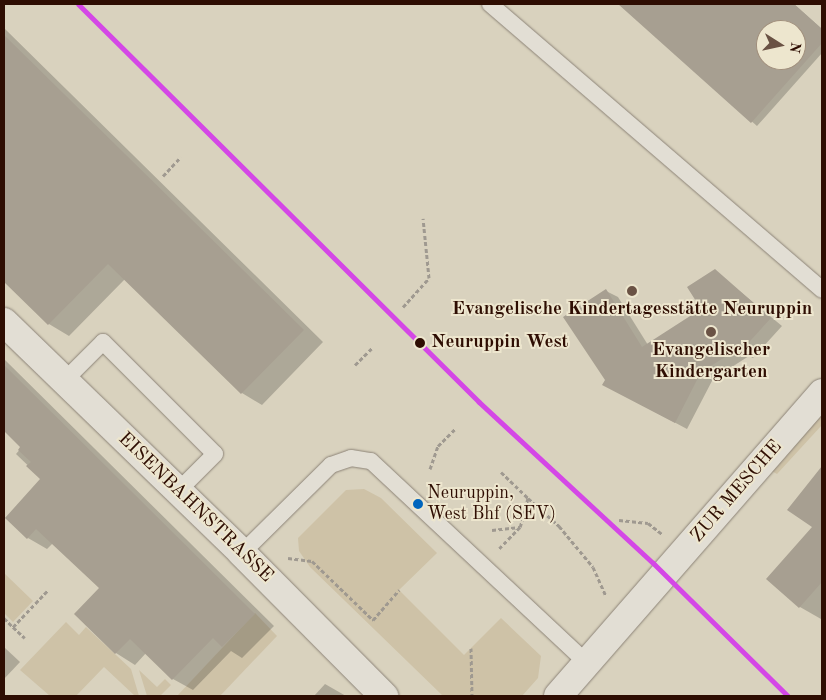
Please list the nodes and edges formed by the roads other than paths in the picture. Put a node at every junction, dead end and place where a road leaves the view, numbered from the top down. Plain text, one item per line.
1 (490, 4) edge
2 (501, 4) edge
3 (513, 24) junction
4 (822, 290) edge
5 (4, 322) edge
6 (64, 381) junction
7 (822, 392) edge
8 (178, 491) junction
9 (242, 553) junction
10 (588, 664) junction
11 (384, 696) edge
12 (558, 696) edge

1 - 3 lane
2 - 3 lane
3 - 4 lane
5 - 6 street, EISENBAHNSTRASSE
6 - 8 street, EISENBAHNSTRASSE
6 - 8 lane
7 - 10 street, ZUR MESCHE
8 - 9 street, EISENBAHNSTRASSE
9 - 10 lane
9 - 11 street, EISENBAHNSTRASSE
10 - 12 street, ZUR MESCHE

